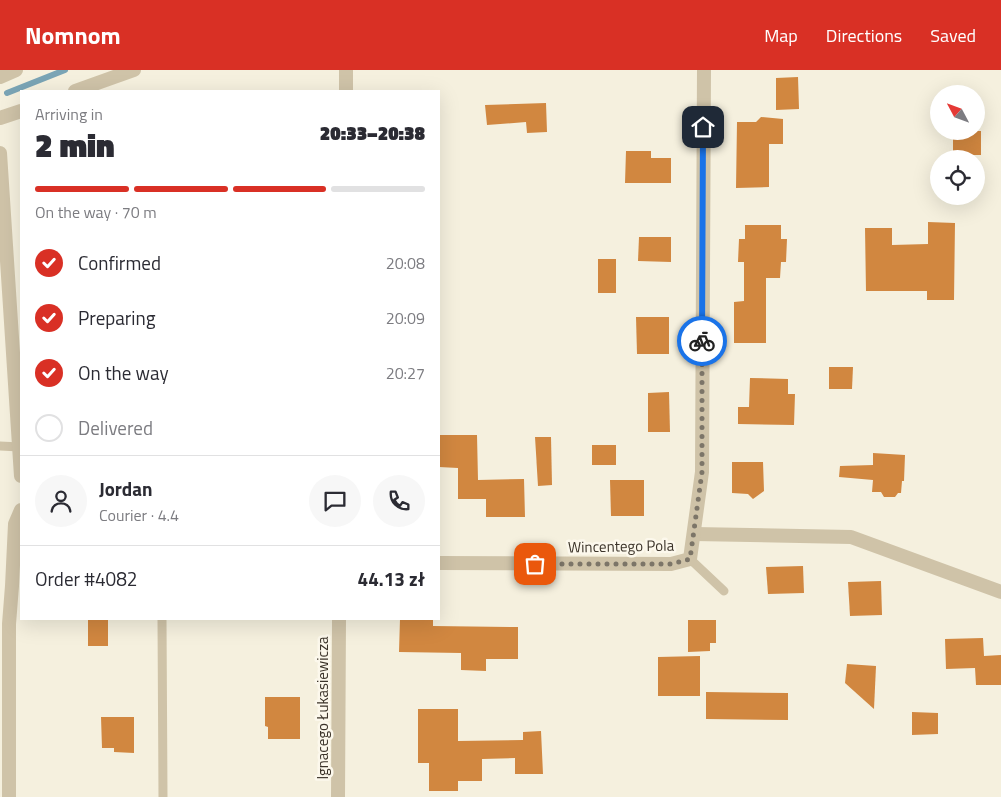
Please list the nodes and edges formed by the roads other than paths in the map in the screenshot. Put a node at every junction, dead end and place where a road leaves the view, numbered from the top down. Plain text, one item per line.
1 (16, 70) edge
2 (134, 70) edge
3 (346, 70) edge
4 (704, 70) edge
5 (0, 77) edge
6 (78, 90) edge
7 (346, 90) edge
8 (20, 111) edge
9 (0, 118) edge
10 (0, 153) edge
11 (0, 446) edge
12 (20, 447) joint
13 (20, 512) edge
14 (694, 534) junction
15 (690, 559) junction
16 (440, 563) edge
17 (724, 591) dead end
18 (1001, 592) edge
19 (162, 620) edge
20 (339, 620) edge
21 (10, 797) edge
22 (164, 797) edge
23 (338, 797) edge

1 - 5 street
2 - 6 street
3 - 7 street
4 - 14 street, Wincentego Pola
8 - 9 street
10 - 12 street
11 - 12 lane
13 - 21 street
14 - 15 street, Wincentego Pola
14 - 18 street
15 - 16 street, Wincentego Pola
15 - 17 lane
19 - 22 lane
20 - 23 street, Ignacego Łukasiewicza

